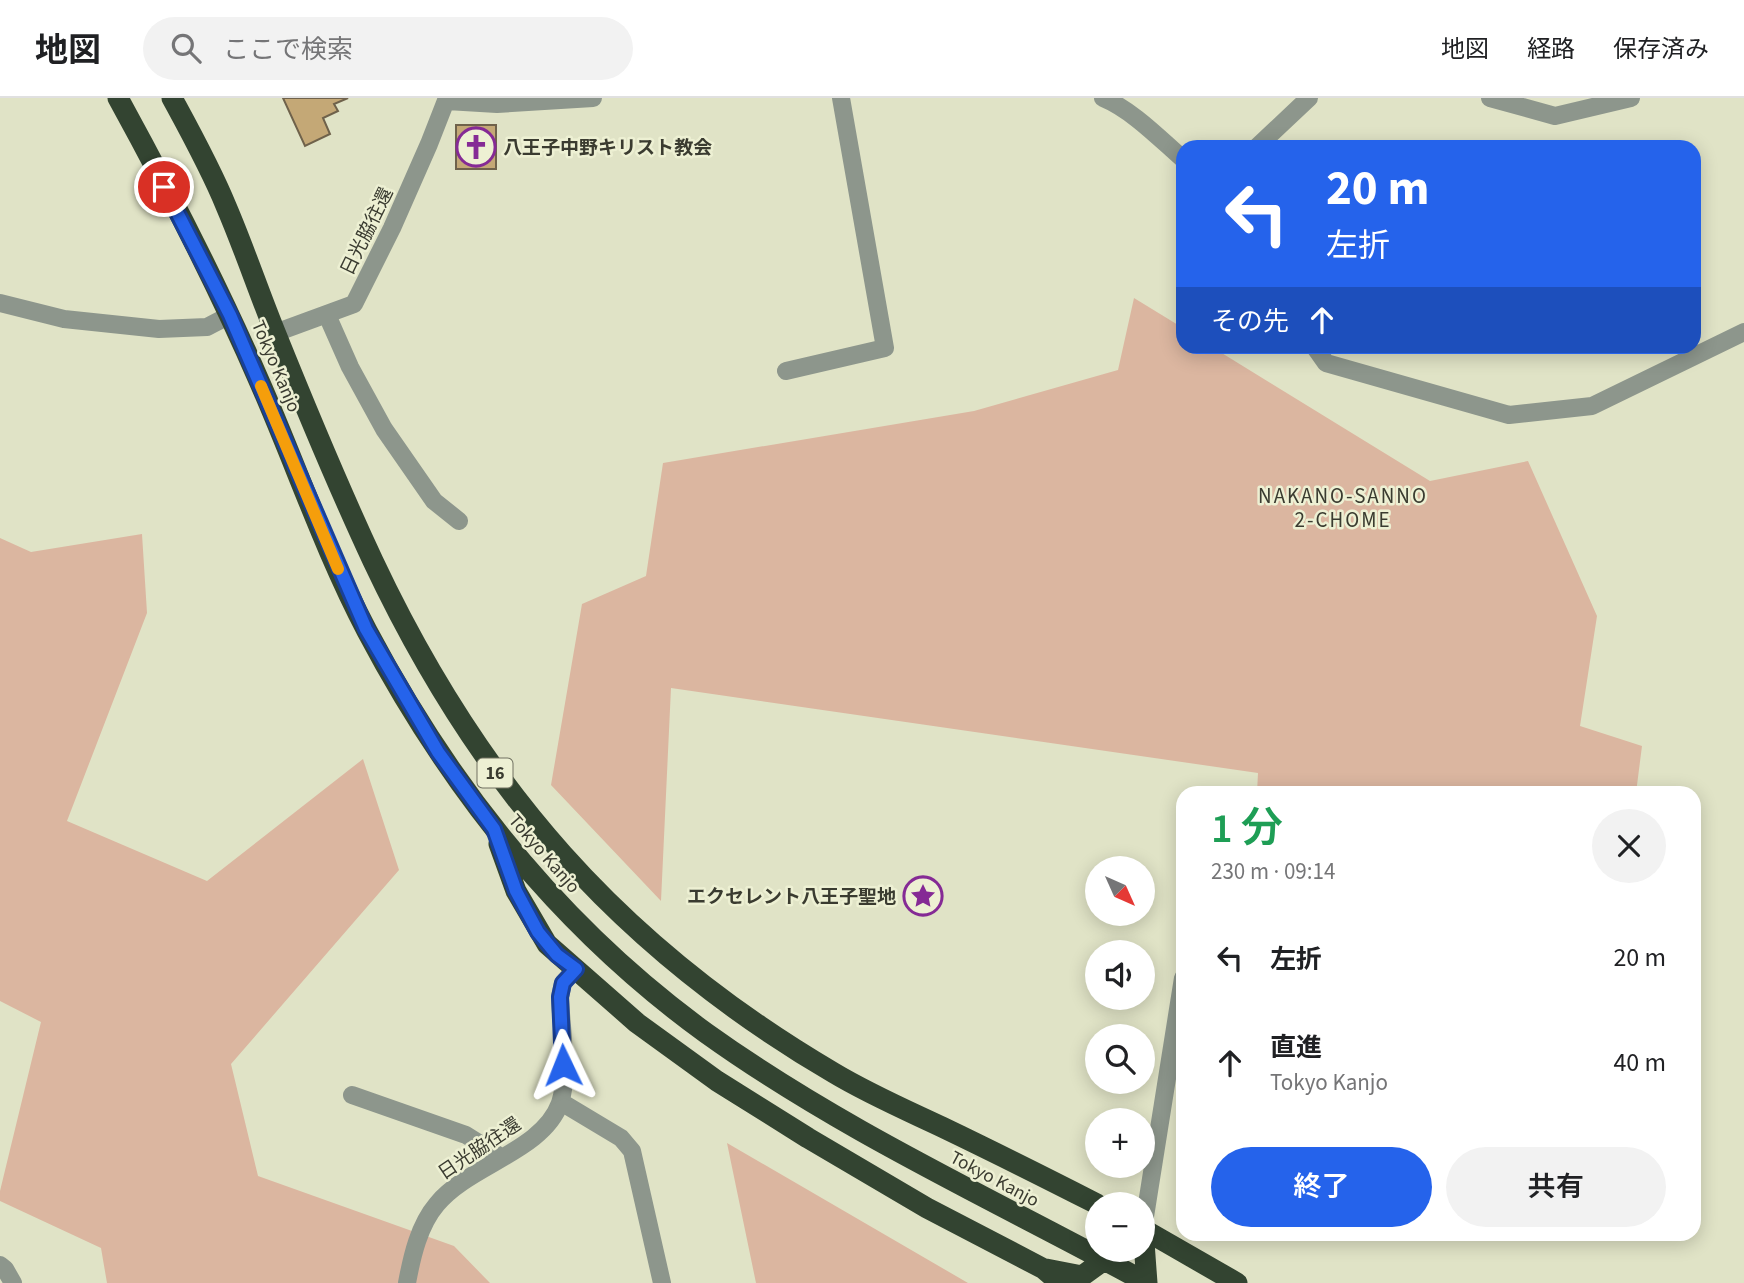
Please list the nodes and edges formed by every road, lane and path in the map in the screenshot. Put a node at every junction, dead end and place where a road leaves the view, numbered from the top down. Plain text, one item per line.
1 (118, 98) edge
2 (172, 98) edge
3 (593, 98) edge
4 (841, 98) edge
5 (1309, 98) edge
6 (1490, 98) edge
7 (1631, 98) edge
8 (447, 99) edge
9 (1109, 99) edge
10 (1264, 140) edge
11 (1176, 153) edge
12 (0, 303) edge
13 (230, 315) junction
14 (327, 316) junction
15 (1744, 332) edge
16 (275, 333) junction
17 (1701, 353) edge
18 (1320, 354) edge
19 (1699, 354) edge
20 (786, 371) dead end
21 (458, 521) dead end
22 (494, 829) junction
23 (576, 969) junction
24 (1176, 1022) edge
25 (352, 1095) dead end
26 (561, 1102) junction
27 (501, 1157) junction
28 (1149, 1192) edge
29 (1085, 1198) edge
30 (1155, 1236) edge
31 (1085, 1242) edge
32 (1102, 1262) edge
33 (1121, 1262) edge
34 (1145, 1262) edge
35 (0, 1265) edge
36 (1052, 1276) edge
37 (13, 1283) edge
38 (407, 1283) edge
39 (662, 1283) edge
40 (1147, 1283) edge
41 (1237, 1283) edge

1 - 13 highway, Tokyo Kanjo / 16
2 - 16 highway, Tokyo Kanjo / 16
3 - 8 street
4 - 20 street
5 - 10 street
6 - 7 street
8 - 14 street, 日光脇往還
9 - 11 street
12 - 13 street
13 - 22 highway, Tokyo Kanjo / 16
14 - 16 street, 日光脇往還
14 - 21 street
15 - 17 street
16 - 29 highway, Tokyo Kanjo / 16
18 - 19 street
22 - 23 highway
22 - 31 highway, Tokyo Kanjo / 16
23 - 26 street
23 - 36 highway
24 - 28 street
25 - 27 street
26 - 27 street, 日光脇往還
26 - 39 street
27 - 38 street, 日光脇往還
30 - 41 highway
32 - 36 highway
33 - 40 highway, Tokyo Kanjo / 16
34 - 40 highway
35 - 37 street

